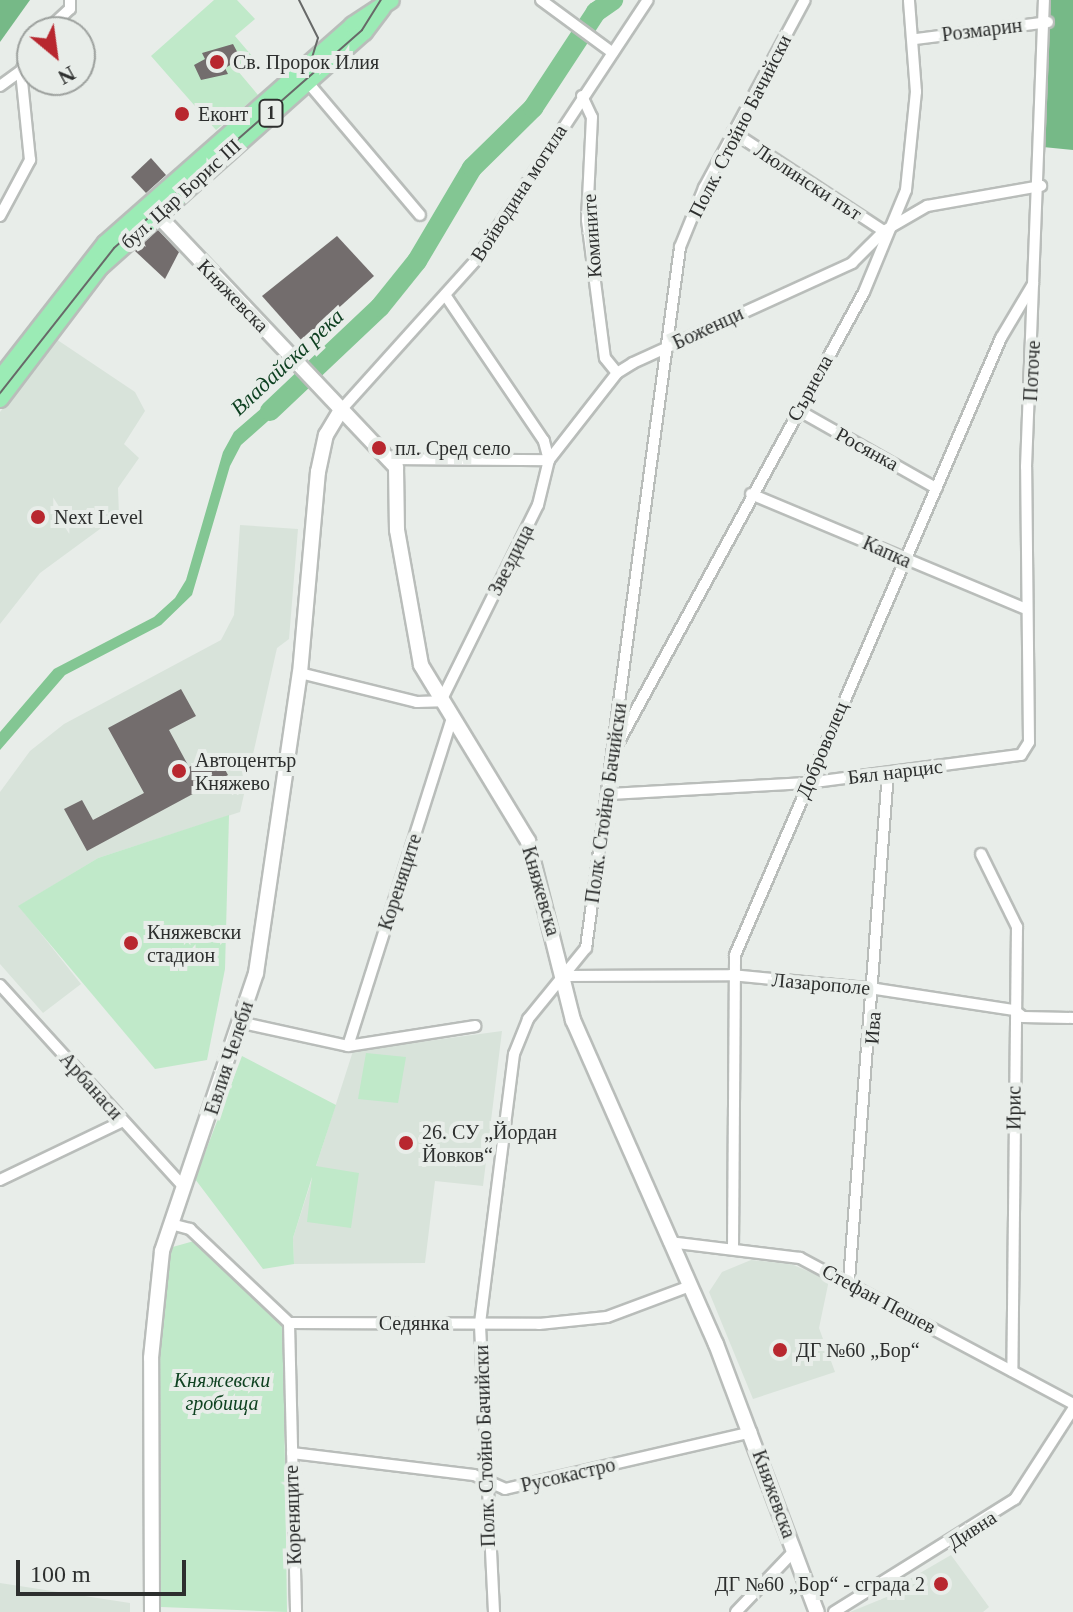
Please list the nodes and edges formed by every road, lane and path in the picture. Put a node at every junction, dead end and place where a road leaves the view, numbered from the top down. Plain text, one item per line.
1 (541, 0) edge
2 (648, 0) edge
3 (805, 0) edge
4 (909, 0) edge
5 (1044, 0) edge
6 (386, 4) edge
7 (1048, 22) junction
8 (916, 39) junction
9 (609, 50) junction
10 (303, 77) junction
11 (24, 96) edge
12 (582, 96) junction
13 (733, 132) junction
14 (1041, 186) junction
15 (151, 209) junction
16 (420, 215) dead end
17 (0, 216) edge
18 (884, 231) junction
19 (1034, 282) junction
20 (445, 295) junction
21 (670, 345) junction
22 (617, 373) junction
23 (0, 379) edge
24 (0, 399) edge
25 (341, 410) junction
26 (798, 410) junction
27 (392, 459) junction
28 (549, 460) junction
29 (936, 488) junction
30 (751, 494) junction
31 (904, 560) junction
32 (1024, 608) junction
33 (300, 673) junction
34 (441, 701) junction
35 (452, 719) junction
36 (1029, 742) joint
37 (614, 750) junction
38 (888, 773) junction
39 (807, 783) junction
40 (610, 794) junction
41 (981, 854) dead end
42 (731, 975) junction
43 (564, 976) junction
44 (0, 985) edge
45 (876, 989) junction
46 (1014, 1010) junction
47 (1073, 1018) edge
48 (243, 1023) junction
49 (475, 1026) dead end
50 (348, 1046) junction
51 (123, 1121) junction
52 (0, 1180) edge
53 (184, 1187) junction
54 (171, 1224) junction
55 (669, 1242) junction
56 (733, 1247) junction
57 (849, 1281) junction
58 (690, 1286) junction
59 (289, 1323) junction
60 (480, 1323) junction
61 (1012, 1371) junction
62 (1073, 1407) edge
63 (751, 1432) junction
64 (292, 1453) junction
65 (484, 1484) junction
66 (795, 1550) junction
67 (152, 1612) edge
68 (296, 1612) edge
69 (494, 1612) edge
70 (736, 1612) edge
71 (817, 1612) edge
72 (834, 1612) edge

1 - 9 street
2 - 9 street, Войводина могила
3 - 13 street, Полк. Стойно Бачийски
4 - 8 street, Сърнела
5 - 7 street, Поточе
6 - 10 main road, бул. Цар Борис III / 1
7 - 8 street, Розмарин
7 - 14 street, Поточе
8 - 18 street, Сърнела
9 - 12 street, Войводина могила
10 - 15 main road, бул. Цар Борис III / 1
10 - 16 street
11 - 17 street
12 - 20 street, Войводина могила
12 - 22 street, Комините
13 - 18 street, Люлински път
13 - 21 street, Полк. Стойно Бачийски
14 - 18 street, Боженци
14 - 19 street, Поточе
15 - 23 main road, бул. Цар Борис III / 1
15 - 24 main road, бул. Цар Борис III / 1
15 - 25 street, Княжевска
18 - 21 street, Боженци
18 - 26 street, Сърнела
19 - 29 street, Доброволец
19 - 32 street, Поточе
20 - 25 street, Войводина могила
20 - 28 street
21 - 22 street, Боженци
21 - 37 street, Полк. Стойно Бачийски
22 - 28 street, Боженци
25 - 27 street, Княжевска
25 - 33 street, Евлия Челеби
26 - 29 street, Росянка
26 - 30 street, Сърнела
27 - 28 street
27 - 34 street, Княжевска
28 - 34 street, Звездица
29 - 31 street, Доброволец
30 - 31 street, Капка
30 - 37 street, Сърнела
31 - 32 street, Капка
31 - 39 street, Доброволец
32 - 36 street, Поточе
33 - 34 street
33 - 48 street, Евлия Челеби
34 - 35 street, Княжевска
35 - 43 street, Княжевска
35 - 50 street, Кореняците
36 - 38 street, Бял нарцис
37 - 40 street, Полк. Стойно Бачийски
38 - 39 street, Бял нарцис
38 - 45 street, Ива
39 - 40 street, Бял нарцис
39 - 42 street, Доброволец
40 - 43 street, Полк. Стойно Бачийски
41 - 46 street, Ирис
42 - 43 street, Лазарополе
42 - 45 street, Лазарополе
42 - 56 street, Доброволец
43 - 55 street, Княжевска
43 - 60 street, Полк. Стойно Бачийски
44 - 51 street, Арбанаси
45 - 46 street, Лазарополе
45 - 57 street, Ива
46 - 47 street, Лазарополе
46 - 61 street, Ирис
48 - 50 street
48 - 53 street, Евлия Челеби
49 - 50 street
51 - 52 street
51 - 53 street, Арбанаси
53 - 54 street, Евлия Челеби
54 - 59 street
54 - 67 street, Евлия Челеби
55 - 56 street, Стефан Пешев
55 - 58 street, Княжевска
56 - 57 street, Стефан Пешев
57 - 61 street, Стефан Пешев
58 - 60 street, Седянка
58 - 63 street, Княжевска
59 - 60 street, Седянка
59 - 64 street, Кореняците
60 - 65 street, Полк. Стойно Бачийски
61 - 62 street, Стефан Пешев
62 - 72 street, Дивна
63 - 65 street, Русокастро
63 - 66 street, Княжевска
64 - 65 street, Русокастро
64 - 68 street, Кореняците
65 - 69 street, Полк. Стойно Бачийски
66 - 70 street
66 - 71 street, Княжевска

